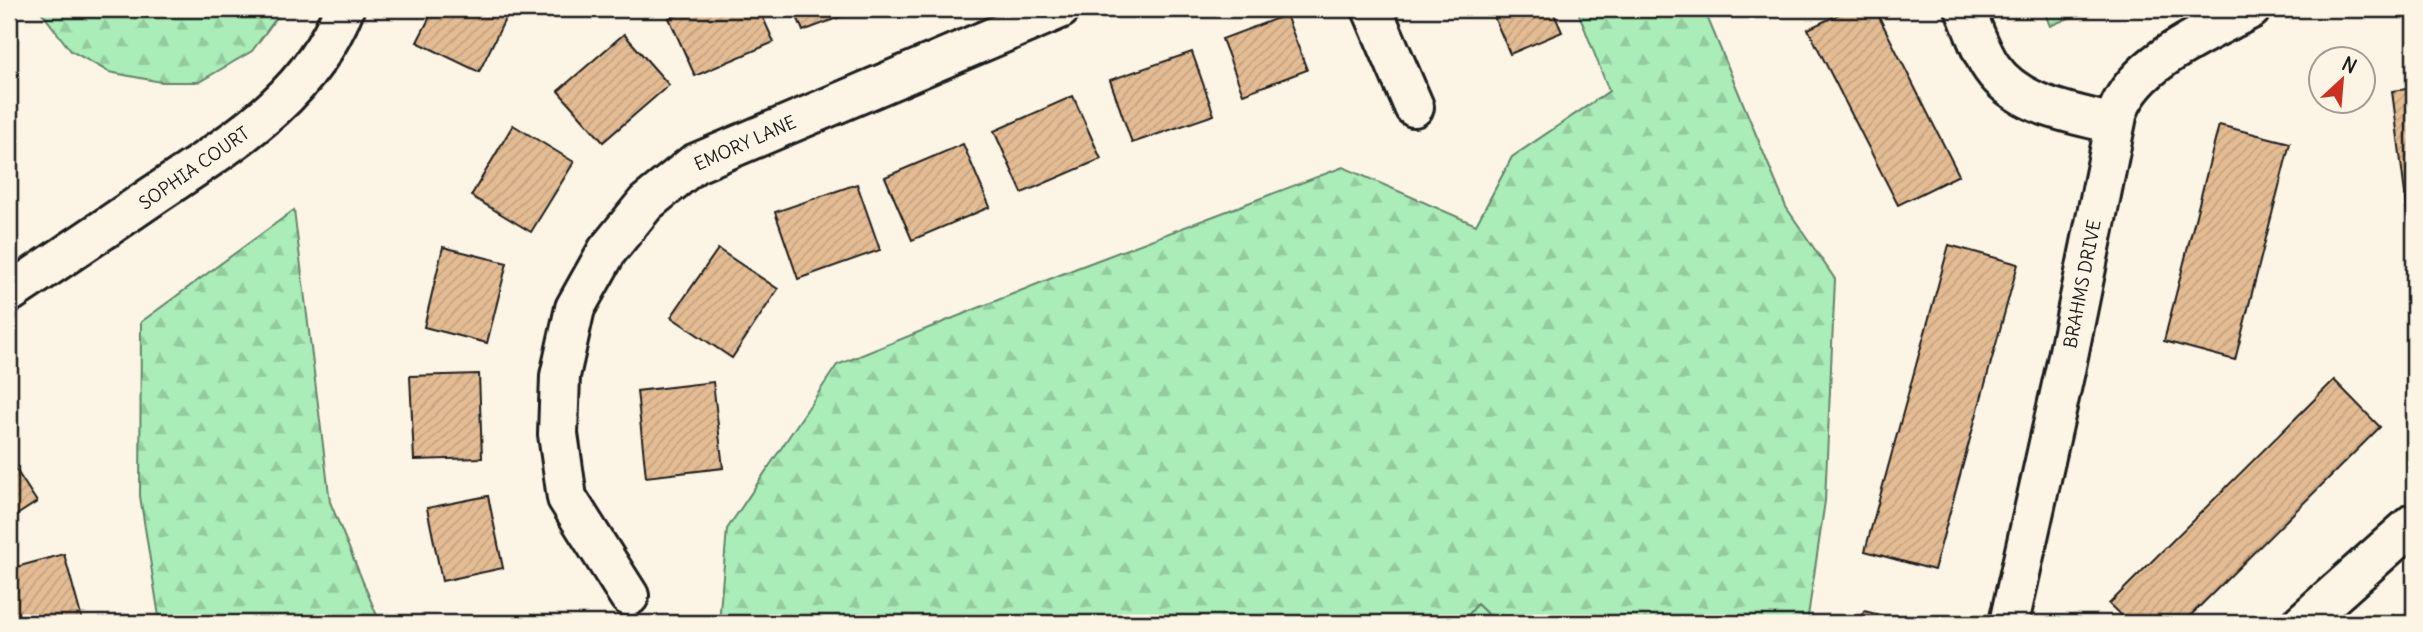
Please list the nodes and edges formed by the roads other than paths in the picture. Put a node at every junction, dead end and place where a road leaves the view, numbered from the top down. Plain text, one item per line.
1 (344, 9) edge
2 (1060, 9) edge
3 (1373, 9) edge
4 (1965, 9) edge
5 (2251, 9) edge
6 (1414, 107) dead end
7 (2114, 124) junction
8 (9, 293) edge
9 (2414, 523) edge
10 (629, 596) dead end
11 (2009, 623) edge
12 (2302, 623) edge

1 - 8 street, SOPHIA COURT
2 - 10 street, EMORY LANE
3 - 6 street
4 - 7 street
5 - 7 street, BRAHMS DRIVE
7 - 11 street, BRAHMS DRIVE
9 - 12 street

